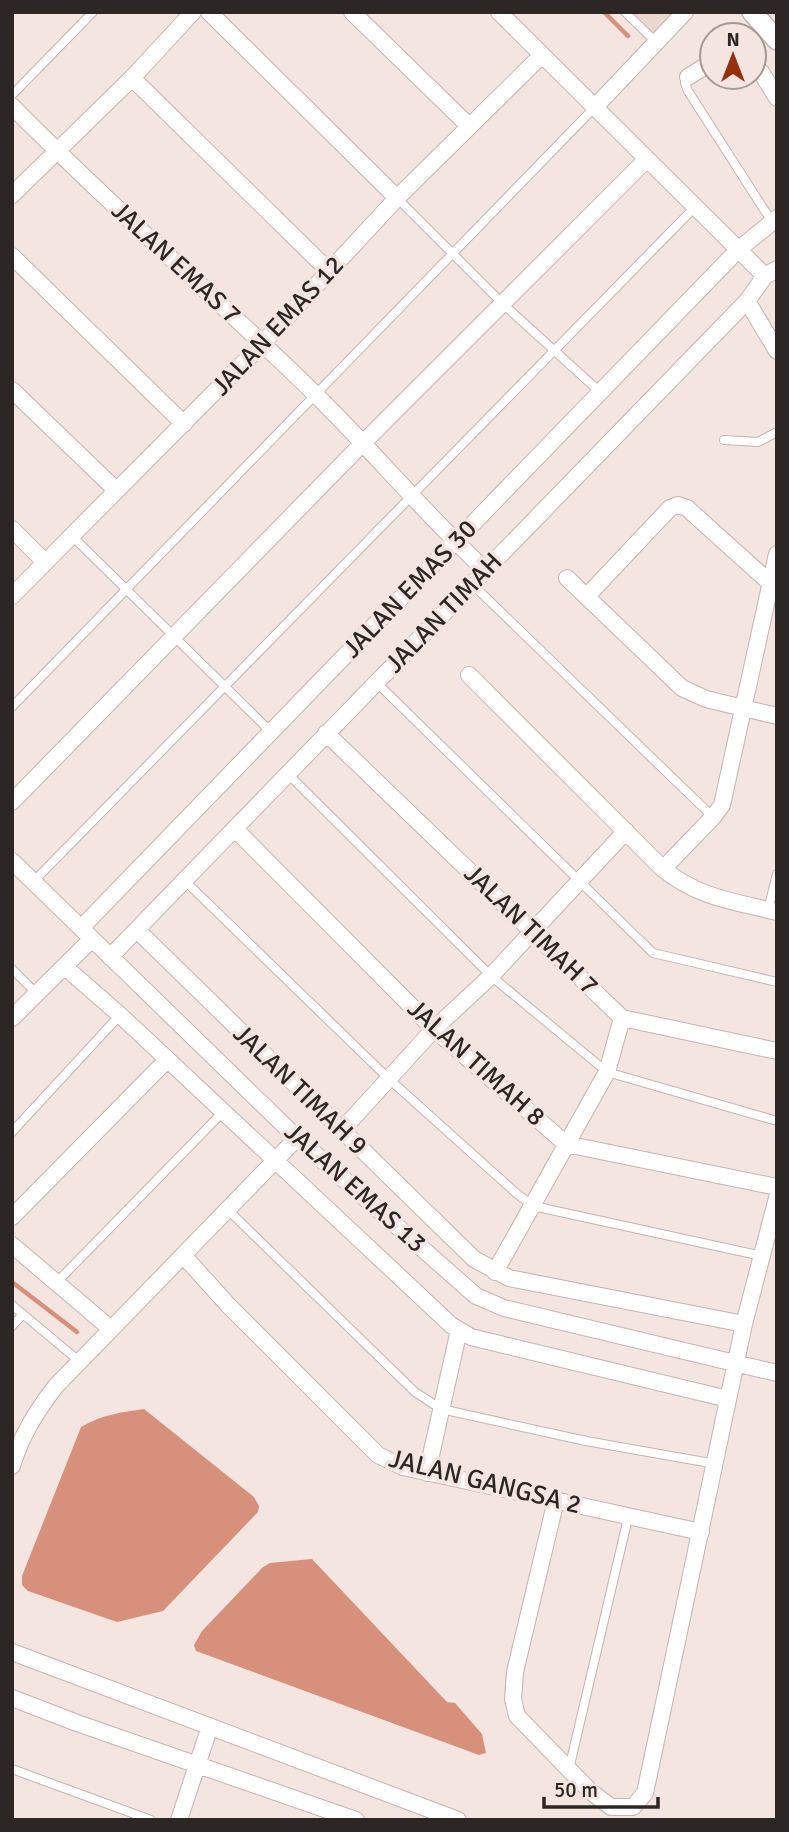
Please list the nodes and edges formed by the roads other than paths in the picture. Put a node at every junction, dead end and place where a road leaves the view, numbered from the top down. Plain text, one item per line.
1 (93, 12) edge
2 (193, 12) edge
3 (209, 12) edge
4 (352, 12) edge
5 (499, 12) edge
6 (625, 12) edge
7 (685, 12) edge
8 (752, 12) edge
9 (777, 40) edge
10 (656, 42) junction
11 (542, 55) junction
12 (698, 71) edge
13 (688, 77) joint
14 (132, 78) junction
15 (12, 95) edge
16 (12, 106) edge
17 (594, 108) junction
18 (469, 126) junction
19 (56, 150) junction
20 (646, 160) junction
21 (12, 195) edge
22 (397, 198) junction
23 (695, 207) junction
24 (774, 220) edge
25 (738, 250) junction
26 (453, 254) junction
27 (12, 256) edge
28 (329, 271) junction
29 (771, 272) edge
30 (747, 301) junction
31 (503, 304) junction
32 (262, 344) junction
33 (555, 351) junction
34 (777, 351) edge
35 (12, 390) edge
36 (600, 392) junction
37 (315, 394) junction
38 (184, 425) junction
39 (777, 432) edge
40 (724, 440) dead end
41 (359, 448) junction
42 (116, 490) junction
43 (412, 496) junction
44 (12, 529) edge
45 (72, 536) junction
46 (455, 542) junction
47 (777, 554) edge
48 (46, 562) junction
49 (485, 570) junction
50 (567, 579) dead end
51 (769, 582) junction
52 (473, 584) junction
53 (125, 589) junction
54 (12, 596) edge
55 (587, 596) junction
56 (174, 638) junction
57 (469, 675) dead end
58 (376, 682) junction
59 (224, 686) junction
60 (12, 707) edge
61 (743, 708) junction
62 (777, 716) edge
63 (271, 732) junction
64 (326, 733) junction
65 (288, 774) junction
66 (12, 802) edge
67 (713, 817) junction
68 (235, 829) junction
69 (626, 831) junction
70 (12, 861) edge
71 (663, 869) junction
72 (777, 874) edge
73 (184, 880) junction
74 (33, 881) junction
75 (579, 883) junction
76 (773, 911) edge
77 (137, 930) junction
78 (533, 932) junction
79 (86, 934) junction
80 (110, 957) junction
81 (65, 967) junction
82 (12, 970) edge
83 (491, 976) junction
84 (777, 982) edge
85 (37, 994) junction
86 (120, 1015) junction
87 (12, 1018) edge
88 (622, 1018) junction
89 (434, 1029) junction
90 (777, 1051) edge
91 (167, 1060) junction
92 (607, 1072) junction
93 (389, 1079) junction
94 (222, 1112) junction
95 (777, 1121) edge
96 (342, 1130) junction
97 (12, 1132) edge
98 (297, 1138) junction
99 (566, 1144) junction
100 (275, 1161) junction
101 (777, 1187) edge
102 (777, 1198) edge
103 (533, 1206) junction
104 (228, 1209) junction
105 (12, 1217) edge
106 (12, 1245) edge
107 (183, 1255) junction
108 (762, 1256) junction
109 (495, 1272) junction
110 (57, 1282) junction
111 (12, 1305) edge
112 (23, 1314) junction
113 (744, 1324) junction
114 (12, 1326) edge
115 (111, 1329) junction
116 (459, 1330) junction
117 (79, 1361) junction
118 (736, 1362) junction
119 (777, 1373) edge
120 (728, 1399) junction
121 (441, 1409) junction
122 (716, 1464) junction
123 (12, 1466) edge
124 (427, 1472) junction
125 (556, 1500) junction
126 (628, 1518) junction
127 (701, 1532) junction
128 (12, 1652) edge
129 (12, 1698) edge
130 (210, 1726) junction
131 (198, 1765) junction
132 (12, 1769) edge
133 (569, 1769) junction
134 (455, 1819) edge
135 (151, 1820) edge
136 (179, 1820) edge
137 (356, 1820) edge

1 - 15 lane
2 - 14 street
3 - 22 street
4 - 18 street
5 - 11 street
6 - 10 lane
7 - 10 street
8 - 9 street
10 - 17 street
11 - 17 street
11 - 18 street, JALAN EMAS 12
12 - 13 street
13 - 24 lane
14 - 19 street
14 - 28 street
16 - 19 street, JALAN EMAS 7
17 - 20 street
17 - 26 lane
18 - 22 street, JALAN EMAS 12
19 - 21 street
19 - 32 street, JALAN EMAS 7
20 - 23 street
20 - 31 street
22 - 26 lane
22 - 28 street, JALAN EMAS 12
23 - 25 street
23 - 33 lane
24 - 25 street, JALAN EMAS 30
25 - 29 street
25 - 36 street, JALAN EMAS 30
26 - 31 lane
26 - 37 lane
27 - 38 street
28 - 32 street, JALAN EMAS 12
29 - 30 street, JALAN TIMAH
30 - 34 street
30 - 49 street, JALAN TIMAH
31 - 33 lane
31 - 41 street
32 - 37 street, JALAN EMAS 7
32 - 38 street, JALAN EMAS 12
33 - 36 lane
33 - 43 lane
35 - 42 street
36 - 46 street, JALAN EMAS 30
37 - 41 street, JALAN EMAS 7
37 - 53 lane
38 - 42 street, JALAN EMAS 12
39 - 40 lane
41 - 43 street, JALAN EMAS 7
41 - 56 street
42 - 45 street, JALAN EMAS 12
43 - 46 street, JALAN EMAS 7
43 - 59 lane
44 - 48 street
45 - 48 street, JALAN EMAS 12
45 - 53 lane
46 - 49 street, JALAN EMAS 7
46 - 63 street, JALAN EMAS 30
47 - 51 street
48 - 54 street, JALAN EMAS 12
49 - 52 street, JALAN TIMAH
50 - 55 street
51 - 55 street
51 - 61 street
52 - 58 street, JALAN TIMAH
52 - 67 lane
53 - 56 lane
53 - 60 lane
55 - 61 street
56 - 59 lane
56 - 66 street
57 - 69 street
58 - 64 street, JALAN TIMAH
58 - 75 lane
59 - 63 lane
59 - 74 lane
61 - 62 street
61 - 67 street
63 - 79 street, JALAN EMAS 30
64 - 65 street, JALAN TIMAH
64 - 78 street, JALAN TIMAH 7
65 - 68 street, JALAN TIMAH
65 - 83 lane
67 - 71 street
68 - 73 street, JALAN TIMAH
68 - 89 street, JALAN TIMAH 8
69 - 71 street
69 - 75 street
70 - 74 street, JALAN EMAS 13
71 - 76 street
72 - 76 lane
73 - 77 street, JALAN TIMAH
73 - 93 lane
74 - 79 street, JALAN EMAS 13
75 - 78 street
75 - 84 lane
77 - 80 street, JALAN TIMAH
77 - 96 street, JALAN TIMAH 9
78 - 83 street
78 - 88 street, JALAN TIMAH 7
79 - 80 street, JALAN EMAS 13
79 - 81 street, JALAN EMAS 30
80 - 98 street, JALAN EMAS 13
81 - 85 street, JALAN EMAS 30
81 - 86 street
82 - 85 lane
83 - 89 street
83 - 92 lane
85 - 87 street, JALAN EMAS 30
86 - 91 street
86 - 97 lane
88 - 90 street
88 - 92 street
89 - 93 street
89 - 99 street, JALAN TIMAH 8
91 - 94 street
91 - 105 street
92 - 95 lane
92 - 99 street
93 - 96 street
93 - 103 lane
94 - 100 street
94 - 110 lane
96 - 109 street, JALAN TIMAH 9
98 - 100 street
98 - 118 street, JALAN EMAS 13
99 - 101 street, JALAN TIMAH 8
99 - 103 street
100 - 104 street
100 - 116 street
102 - 108 street
103 - 108 lane
103 - 109 street
104 - 107 street
104 - 121 lane
106 - 110 street
107 - 115 street
107 - 124 street, JALAN GANGSA 2
108 - 113 street
109 - 113 street, JALAN TIMAH 9
110 - 115 street
111 - 112 lane
112 - 114 lane
112 - 117 lane
113 - 118 street
115 - 117 street
116 - 120 street
116 - 121 street
117 - 123 street
118 - 119 street, JALAN EMAS 13
118 - 120 street
120 - 122 street
121 - 122 lane
121 - 124 street
122 - 127 street
124 - 125 street, JALAN GANGSA 2
125 - 126 street, JALAN GANGSA 2
125 - 133 street
126 - 127 street, JALAN GANGSA 2
126 - 133 lane
127 - 133 street
128 - 130 street
129 - 131 street
130 - 131 street
130 - 134 street
131 - 136 street
131 - 137 street
132 - 135 lane

